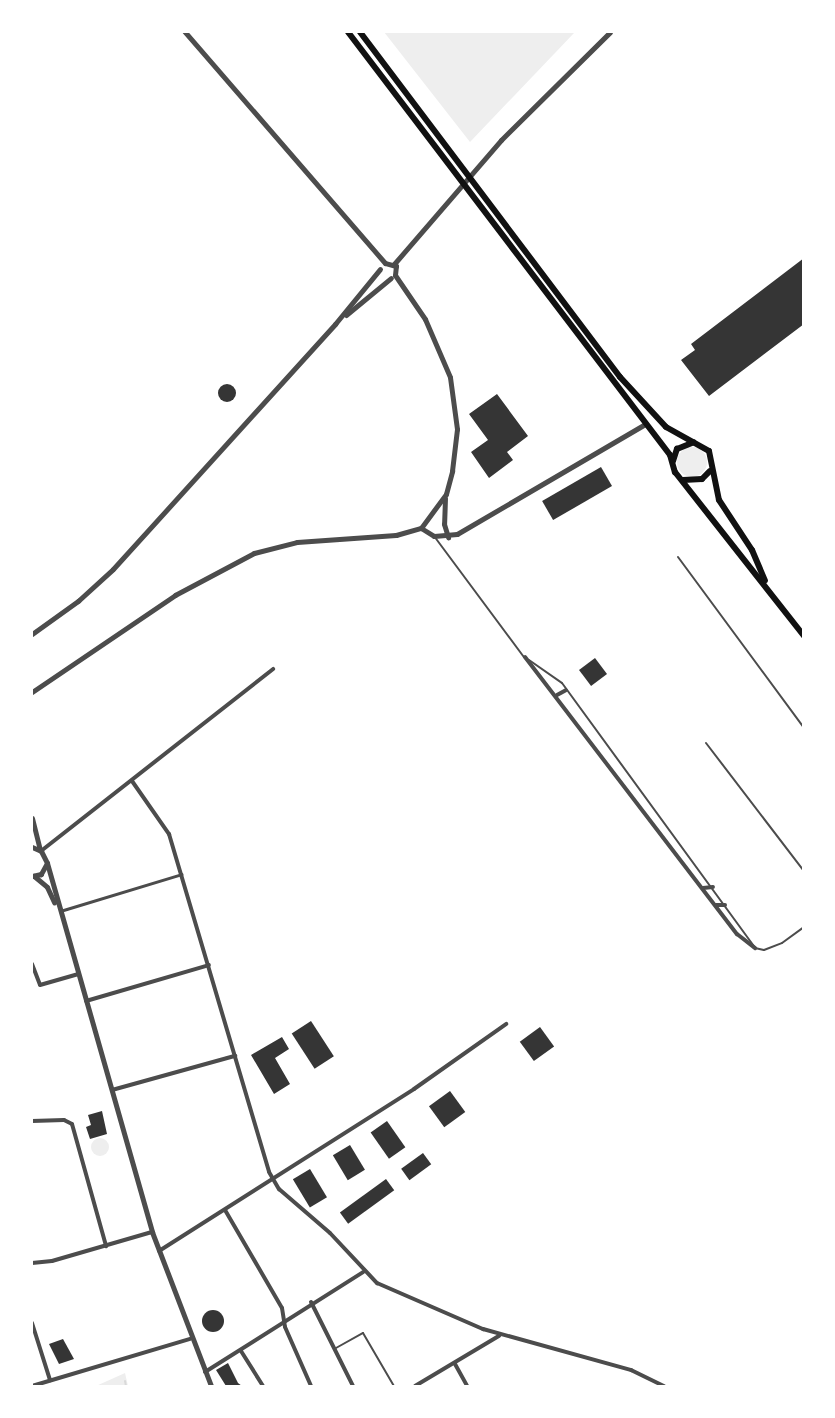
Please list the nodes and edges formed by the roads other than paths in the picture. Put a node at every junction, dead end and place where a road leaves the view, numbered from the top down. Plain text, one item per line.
1 (185, 32) edge
2 (348, 32) edge
3 (360, 32) edge
4 (610, 32) edge
5 (430, 133) junction
6 (385, 263) junction
7 (394, 264) junction
8 (380, 269) junction
9 (393, 276) junction
10 (335, 324) junction
11 (645, 424) junction
12 (694, 442) junction
13 (673, 461) junction
14 (710, 470) junction
15 (683, 480) junction
16 (446, 494) junction
17 (421, 528) junction
18 (434, 536) junction
19 (448, 537) junction
20 (678, 557) dead end
21 (766, 584) junction
22 (32, 634) edge
23 (804, 636) edge
24 (525, 657) junction
25 (273, 669) dead end
26 (566, 690) junction
27 (32, 692) edge
28 (557, 695) junction
29 (804, 728) edge
30 (706, 743) dead end
31 (132, 781) junction
32 (32, 819) edge
33 (32, 847) edge
34 (41, 850) junction
35 (47, 863) junction
36 (804, 871) edge
37 (182, 874) junction
38 (33, 876) edge
39 (713, 887) junction
40 (702, 888) junction
41 (725, 904) junction
42 (715, 905) junction
43 (60, 912) junction
44 (804, 927) edge
45 (755, 948) junction
46 (32, 964) edge
47 (209, 965) junction
48 (78, 974) junction
49 (86, 1002) junction
50 (506, 1024) dead end
51 (235, 1056) junction
52 (112, 1090) junction
53 (32, 1121) edge
54 (273, 1180) junction
55 (225, 1210) junction
56 (152, 1232) junction
57 (106, 1246) junction
58 (159, 1251) junction
59 (32, 1263) edge
60 (363, 1272) junction
61 (311, 1302) junction
62 (286, 1319) junction
63 (32, 1323) edge
64 (500, 1335) junction
65 (190, 1339) junction
66 (336, 1348) junction
67 (241, 1351) junction
68 (455, 1364) junction
69 (205, 1372) junction
70 (50, 1380) junction
71 (32, 1386) edge
72 (211, 1386) edge
73 (263, 1386) edge
74 (311, 1386) edge
75 (353, 1386) edge
76 (394, 1386) edge
77 (415, 1386) edge
78 (467, 1386) edge
79 (664, 1386) edge

1 - 6 street
2 - 5 main road
3 - 5 main road
4 - 7 street
5 - 11 main road
5 - 12 main road
6 - 7 street
6 - 8 street
7 - 9 street
8 - 9 street
8 - 10 street
9 - 10 street
9 - 16 street
10 - 22 street
11 - 13 main road
11 - 19 street
12 - 13 main road
12 - 14 main road
13 - 15 main road
14 - 15 main road
14 - 21 main road
15 - 21 main road
16 - 17 street
16 - 19 street
17 - 18 street
17 - 27 street
18 - 19 street
18 - 24 lane
20 - 29 lane
21 - 23 main road
24 - 26 lane
24 - 28 street
25 - 31 street
26 - 28 street
26 - 39 lane
28 - 40 street
30 - 36 lane
31 - 34 street
31 - 37 street
32 - 34 street
33 - 34 street
34 - 35 street
35 - 38 street
35 - 43 street
37 - 43 street
37 - 47 street
38 - 43 street
39 - 40 street
39 - 41 lane
40 - 42 street
41 - 42 street
41 - 45 lane
42 - 45 street
43 - 48 street
44 - 45 lane
46 - 48 street
47 - 49 street
47 - 51 street
48 - 49 street
49 - 52 street
50 - 54 street
51 - 52 street
51 - 54 street
52 - 56 street
53 - 57 street
54 - 55 street
54 - 60 street
55 - 58 street
55 - 62 street
56 - 57 street
56 - 58 street
57 - 59 street
58 - 65 street
60 - 61 street
60 - 64 street
61 - 62 street
61 - 66 street
62 - 67 street
62 - 74 street
63 - 70 street
64 - 68 street
64 - 79 street
65 - 69 street
65 - 70 street
66 - 75 street
66 - 76 lane
67 - 69 street
67 - 73 street
68 - 77 street
68 - 78 street
69 - 72 street
70 - 71 street

